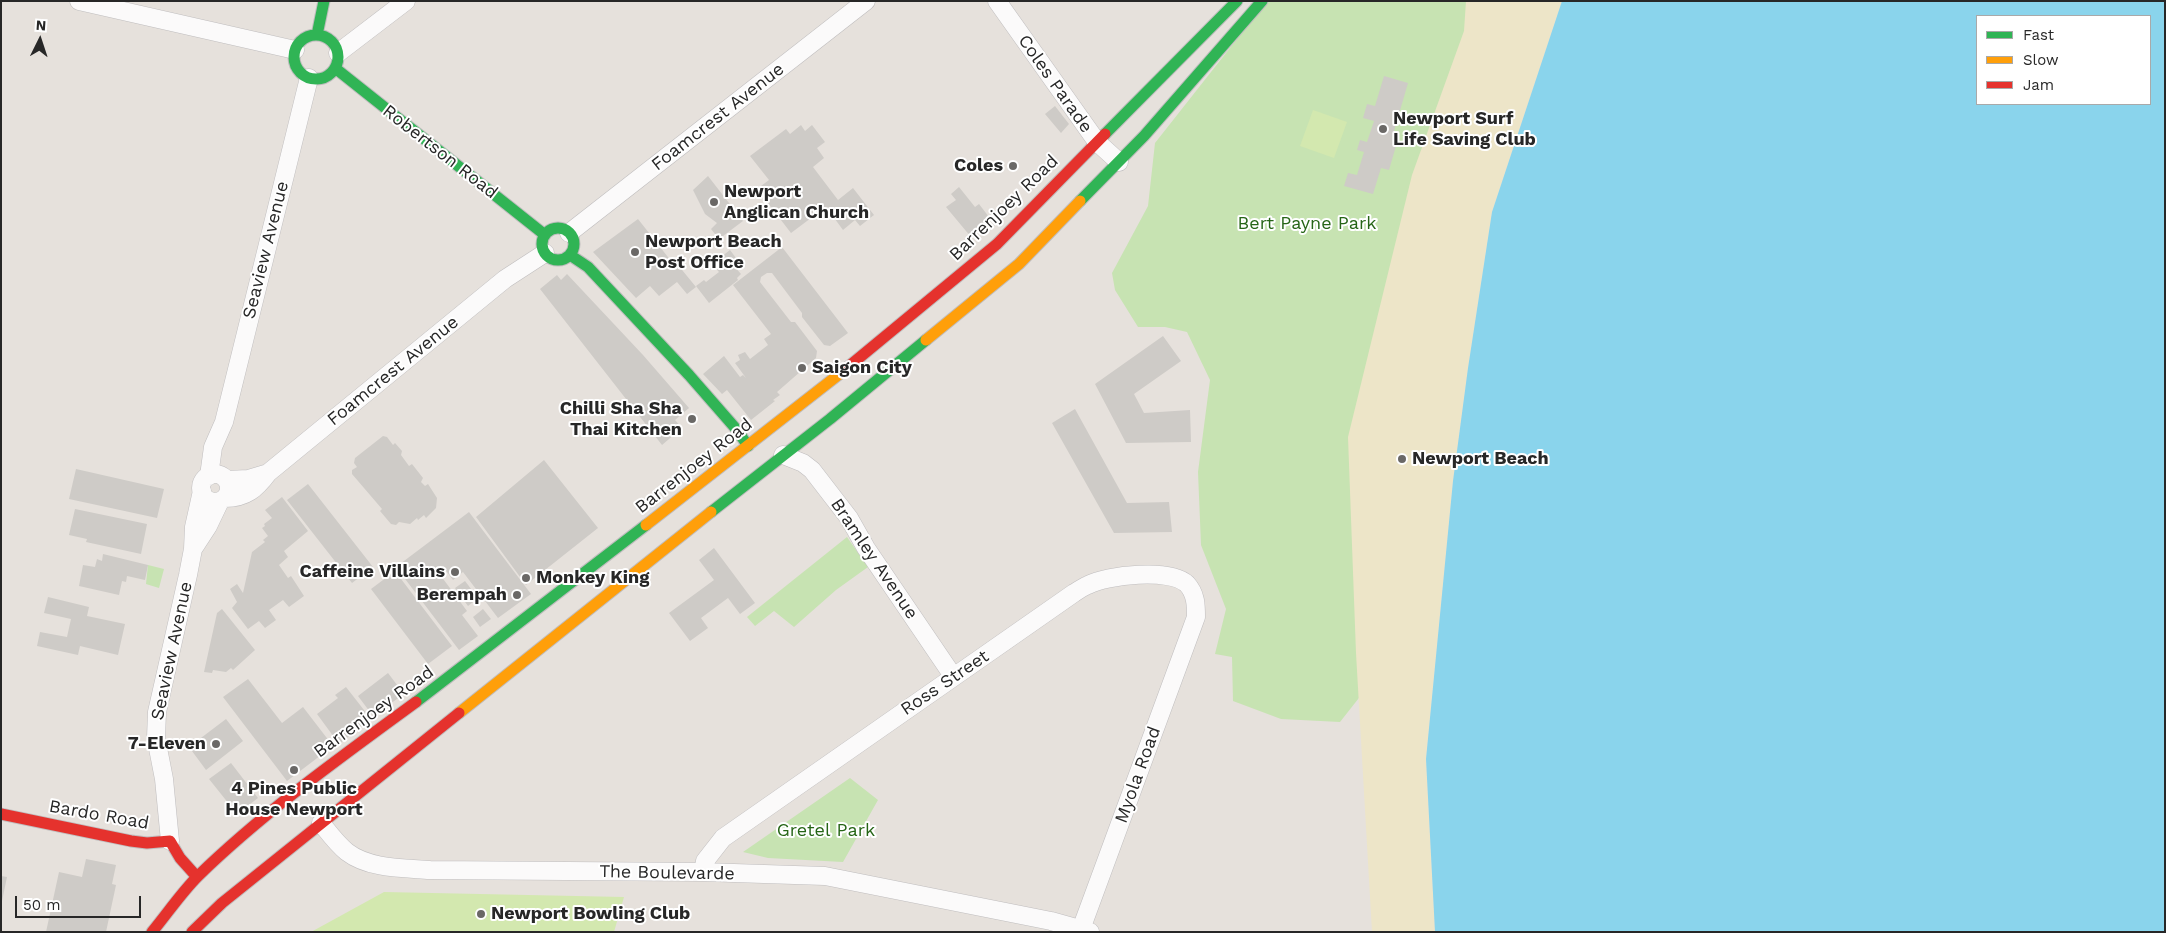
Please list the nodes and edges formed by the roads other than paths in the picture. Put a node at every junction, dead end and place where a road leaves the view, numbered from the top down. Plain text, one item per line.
1 (79, 1) edge
2 (324, 1) edge
3 (406, 1) edge
4 (866, 1) edge
5 (997, 1) edge
6 (1237, 1) edge
7 (1262, 1) edge
8 (317, 35) junction
9 (295, 50) junction
10 (336, 60) junction
11 (309, 78) junction
12 (1097, 142) junction
13 (1119, 162) junction
14 (569, 233) junction
15 (545, 235) junction
16 (545, 253) junction
17 (570, 255) junction
18 (748, 446) junction
19 (783, 455) junction
20 (268, 473) junction
21 (215, 481) junction
22 (223, 500) junction
23 (193, 549) junction
24 (1196, 617) joint
25 (953, 676) junction
26 (328, 767) junction
27 (325, 781) dead end
28 (271, 812) junction
29 (286, 813) dead end
30 (1, 814) edge
31 (317, 816) junction
32 (170, 841) junction
33 (703, 872) junction
34 (200, 880) junction
35 (1084, 931) edge
36 (152, 932) edge
37 (192, 932) edge

1 - 9 street
2 - 8 main road
3 - 10 street
4 - 14 street, Foamcrest Avenue
5 - 12 street, Coles Parade
6 - 12 main road, Barrenjoey Road
7 - 13 main road
8 - 9 main road
8 - 10 main road
9 - 11 main road
10 - 11 main road
10 - 15 main road, Robertson Road
11 - 21 street, Seaview Avenue
12 - 13 street, Coles Parade
12 - 18 main road, Barrenjoey Road
13 - 19 main road
14 - 15 main road
14 - 17 main road
15 - 16 main road
16 - 17 main road
16 - 20 street, Foamcrest Avenue
17 - 18 main road
18 - 26 main road, Barrenjoey Road
19 - 25 street, Bramley Avenue
19 - 31 main road
20 - 21 street, Foamcrest Avenue
20 - 22 street, Foamcrest Avenue
21 - 22 street, Seaview Avenue
21 - 22 street
21 - 23 street, Seaview Avenue
22 - 23 street, Seaview Avenue
23 - 32 street, Seaview Avenue
24 - 25 street, Ross Street
24 - 35 street, Myola Road
25 - 33 street, Ross Street
26 - 27 main road
26 - 28 main road, Barrenjoey Road
28 - 29 main road
28 - 34 main road, Barrenjoey Road
30 - 32 main road, Bardo Road
31 - 33 street, The Boulevarde
31 - 37 main road
32 - 34 main road, Bardo Road
33 - 35 street, The Boulevarde
34 - 36 main road, Barrenjoey Road

